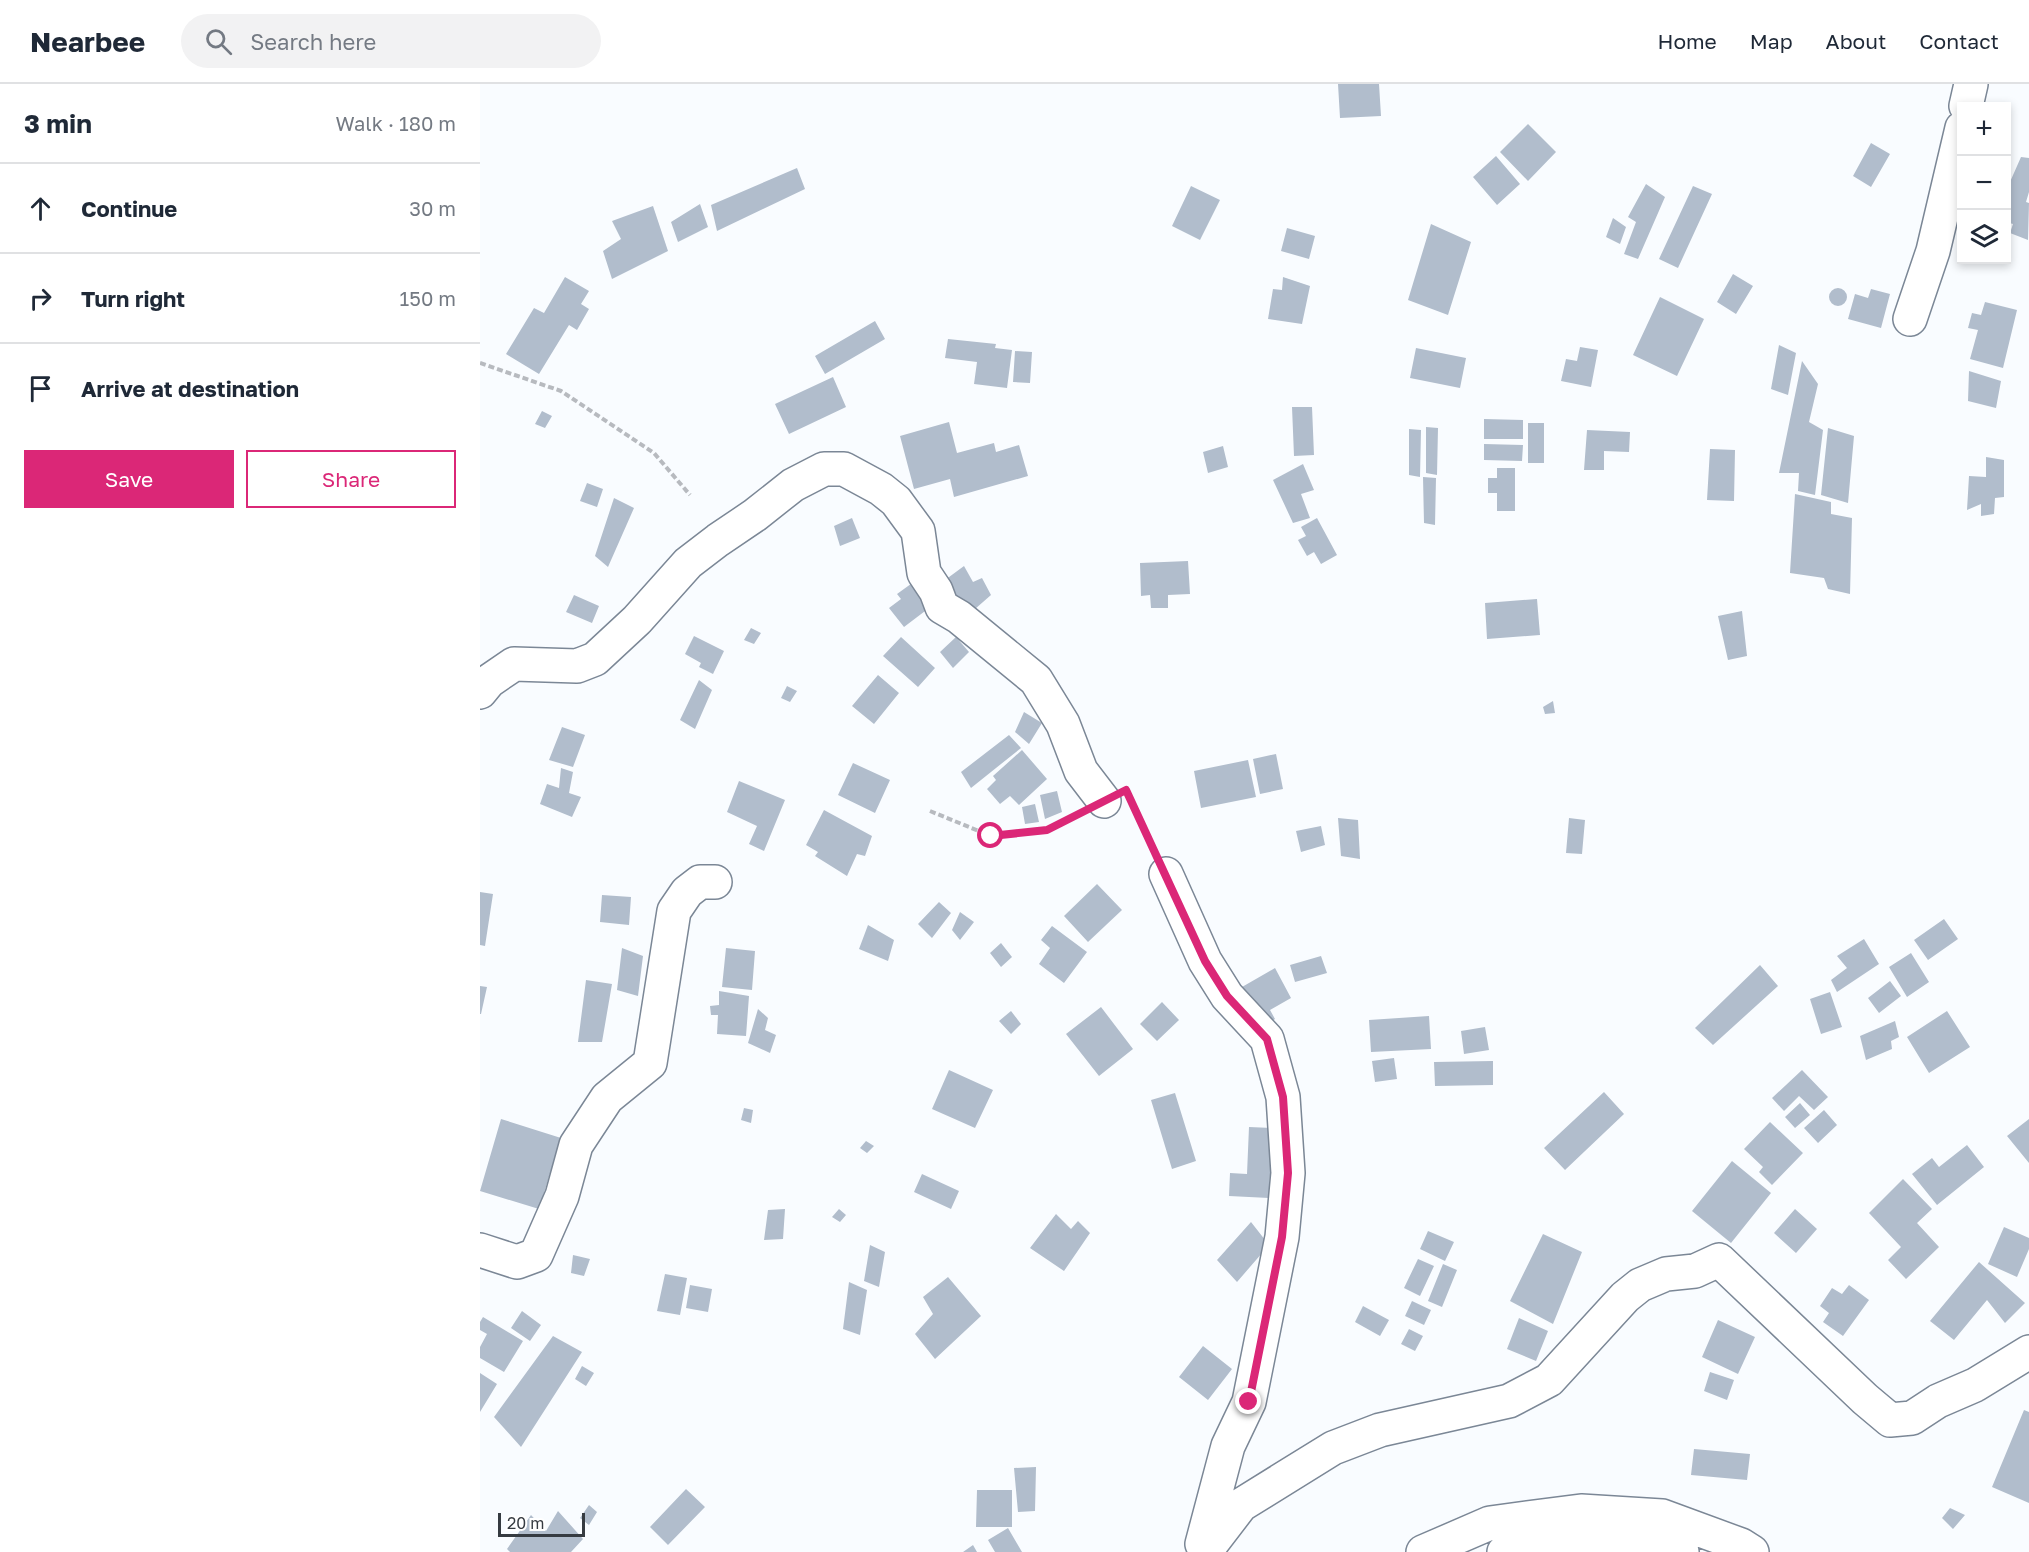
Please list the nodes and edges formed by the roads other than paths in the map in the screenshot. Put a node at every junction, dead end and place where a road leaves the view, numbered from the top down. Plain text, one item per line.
1 (1971, 84) edge
2 (1967, 102) edge
3 (1957, 149) edge
4 (1910, 320) dead end
5 (480, 692) edge
6 (1104, 801) road end
7 (1166, 874) road end
8 (716, 882) dead end
9 (480, 1250) edge
10 (2029, 1352) edge
11 (1200, 1552) edge
12 (1204, 1552) edge
13 (1423, 1552) edge
14 (1504, 1552) edge
15 (1682, 1552) edge
16 (1752, 1552) edge

1 - 2 main road
3 - 4 main road
5 - 6 main road
7 - 11 main road
8 - 9 main road
10 - 12 main road
13 - 16 main road
14 - 15 main road

